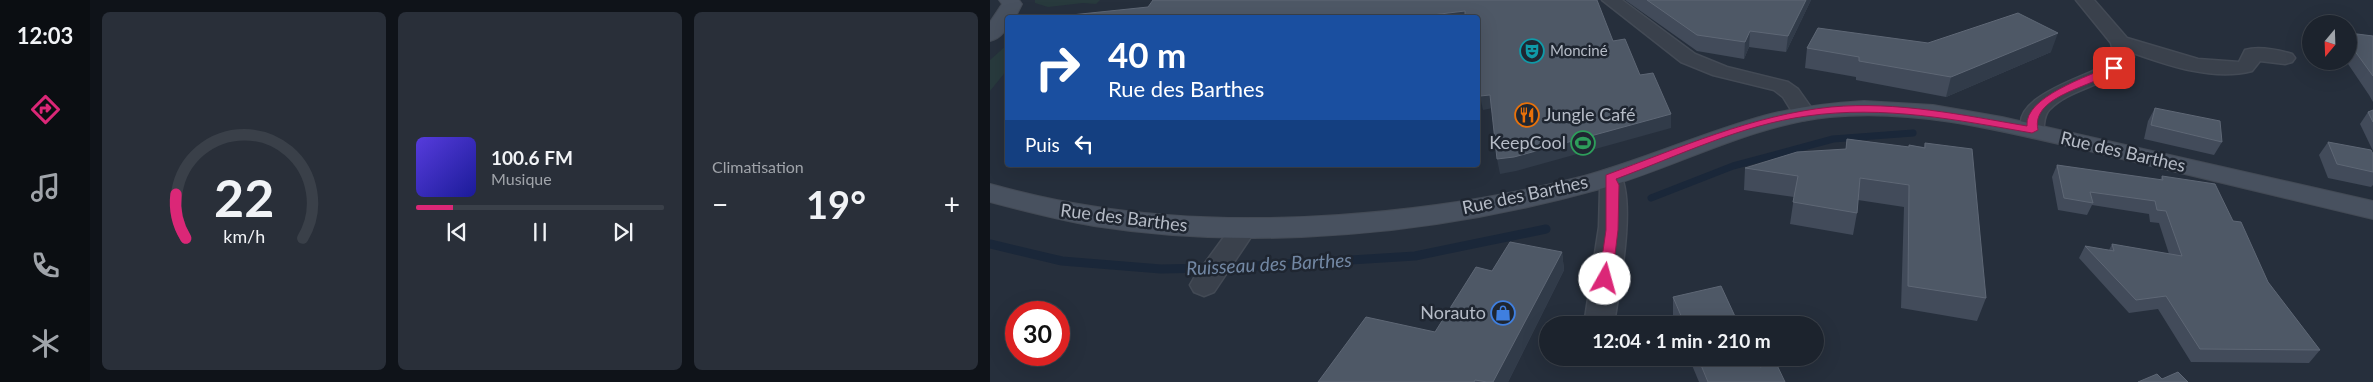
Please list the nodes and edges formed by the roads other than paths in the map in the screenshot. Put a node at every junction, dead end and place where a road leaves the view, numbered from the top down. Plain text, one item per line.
1 (1009, 0) edge
2 (1611, 0) edge
3 (2085, 0) edge
4 (1007, 15) edge
5 (1005, 17) edge
6 (990, 35) edge
7 (2120, 42) junction
8 (2284, 58) dead end
9 (1804, 113) junction
10 (2032, 130) junction
11 (1610, 177) junction
12 (990, 193) edge
13 (2373, 210) edge
14 (1244, 228) junction
15 (1204, 285) dead end
16 (1600, 316) edge

1 - 4 street
2 - 9 street
3 - 7 street
5 - 6 street
7 - 8 street
7 - 10 street
9 - 10 street, Rue des Barthes
9 - 11 street, Rue des Barthes
10 - 13 street, Rue des Barthes
11 - 14 street, Rue des Barthes
11 - 16 street
12 - 14 street, Rue des Barthes
14 - 15 street

